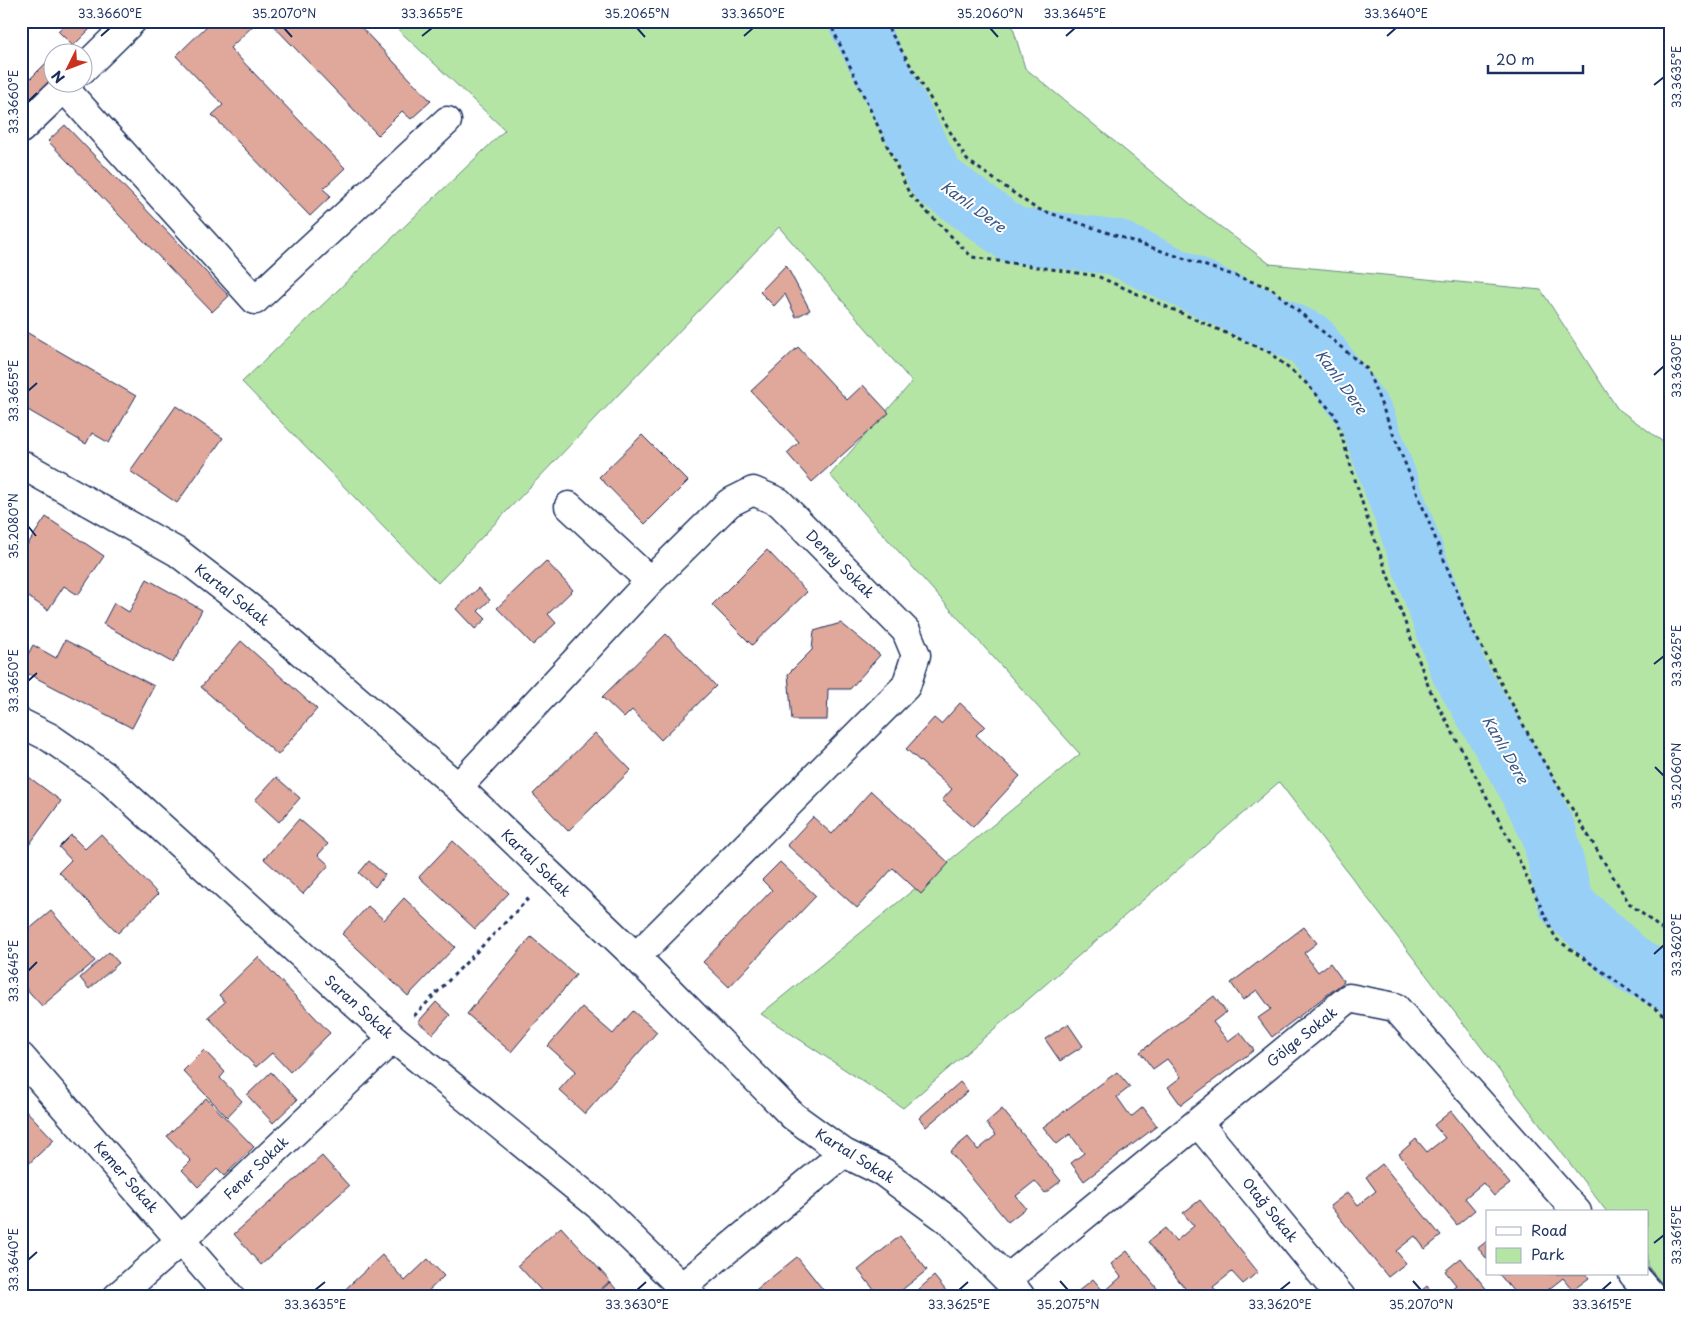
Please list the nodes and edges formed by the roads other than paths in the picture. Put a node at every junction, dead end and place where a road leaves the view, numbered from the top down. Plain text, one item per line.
1 (132, 22) edge
2 (92, 61) edge
3 (60, 92) edge
4 (82, 92) edge
5 (447, 122) dead end
6 (21, 129) edge
7 (21, 464) edge
8 (569, 506) dead end
9 (650, 581) junction
10 (21, 723) edge
11 (458, 787) junction
12 (636, 958) junction
13 (393, 1038) junction
14 (21, 1057) edge
15 (1198, 1122) junction
16 (844, 1153) junction
17 (1575, 1210) edge
18 (181, 1240) junction
19 (1635, 1276) edge
20 (1014, 1288) edge
21 (687, 1291) edge
22 (118, 1297) edge
23 (230, 1297) edge
24 (1341, 1297) edge
25 (1653, 1297) edge

1 - 2 street
3 - 6 street
4 - 5 street
7 - 11 street, Kartal Sokak
8 - 9 street
9 - 11 street, Deney Sokak
9 - 12 street, Deney Sokak
10 - 13 street, Saran Sokak
11 - 12 street, Kartal Sokak
12 - 16 street, Kartal Sokak
13 - 18 street, Fener Sokak
13 - 21 street, Saran Sokak
14 - 18 street, Kemer Sokak
15 - 17 street, Gölge Sokak
15 - 20 street, Gölge Sokak
15 - 24 street, Otağ Sokak
16 - 20 street, Kartal Sokak
16 - 21 street
18 - 22 street, Fener Sokak
18 - 23 street, Kemer Sokak
19 - 25 street

